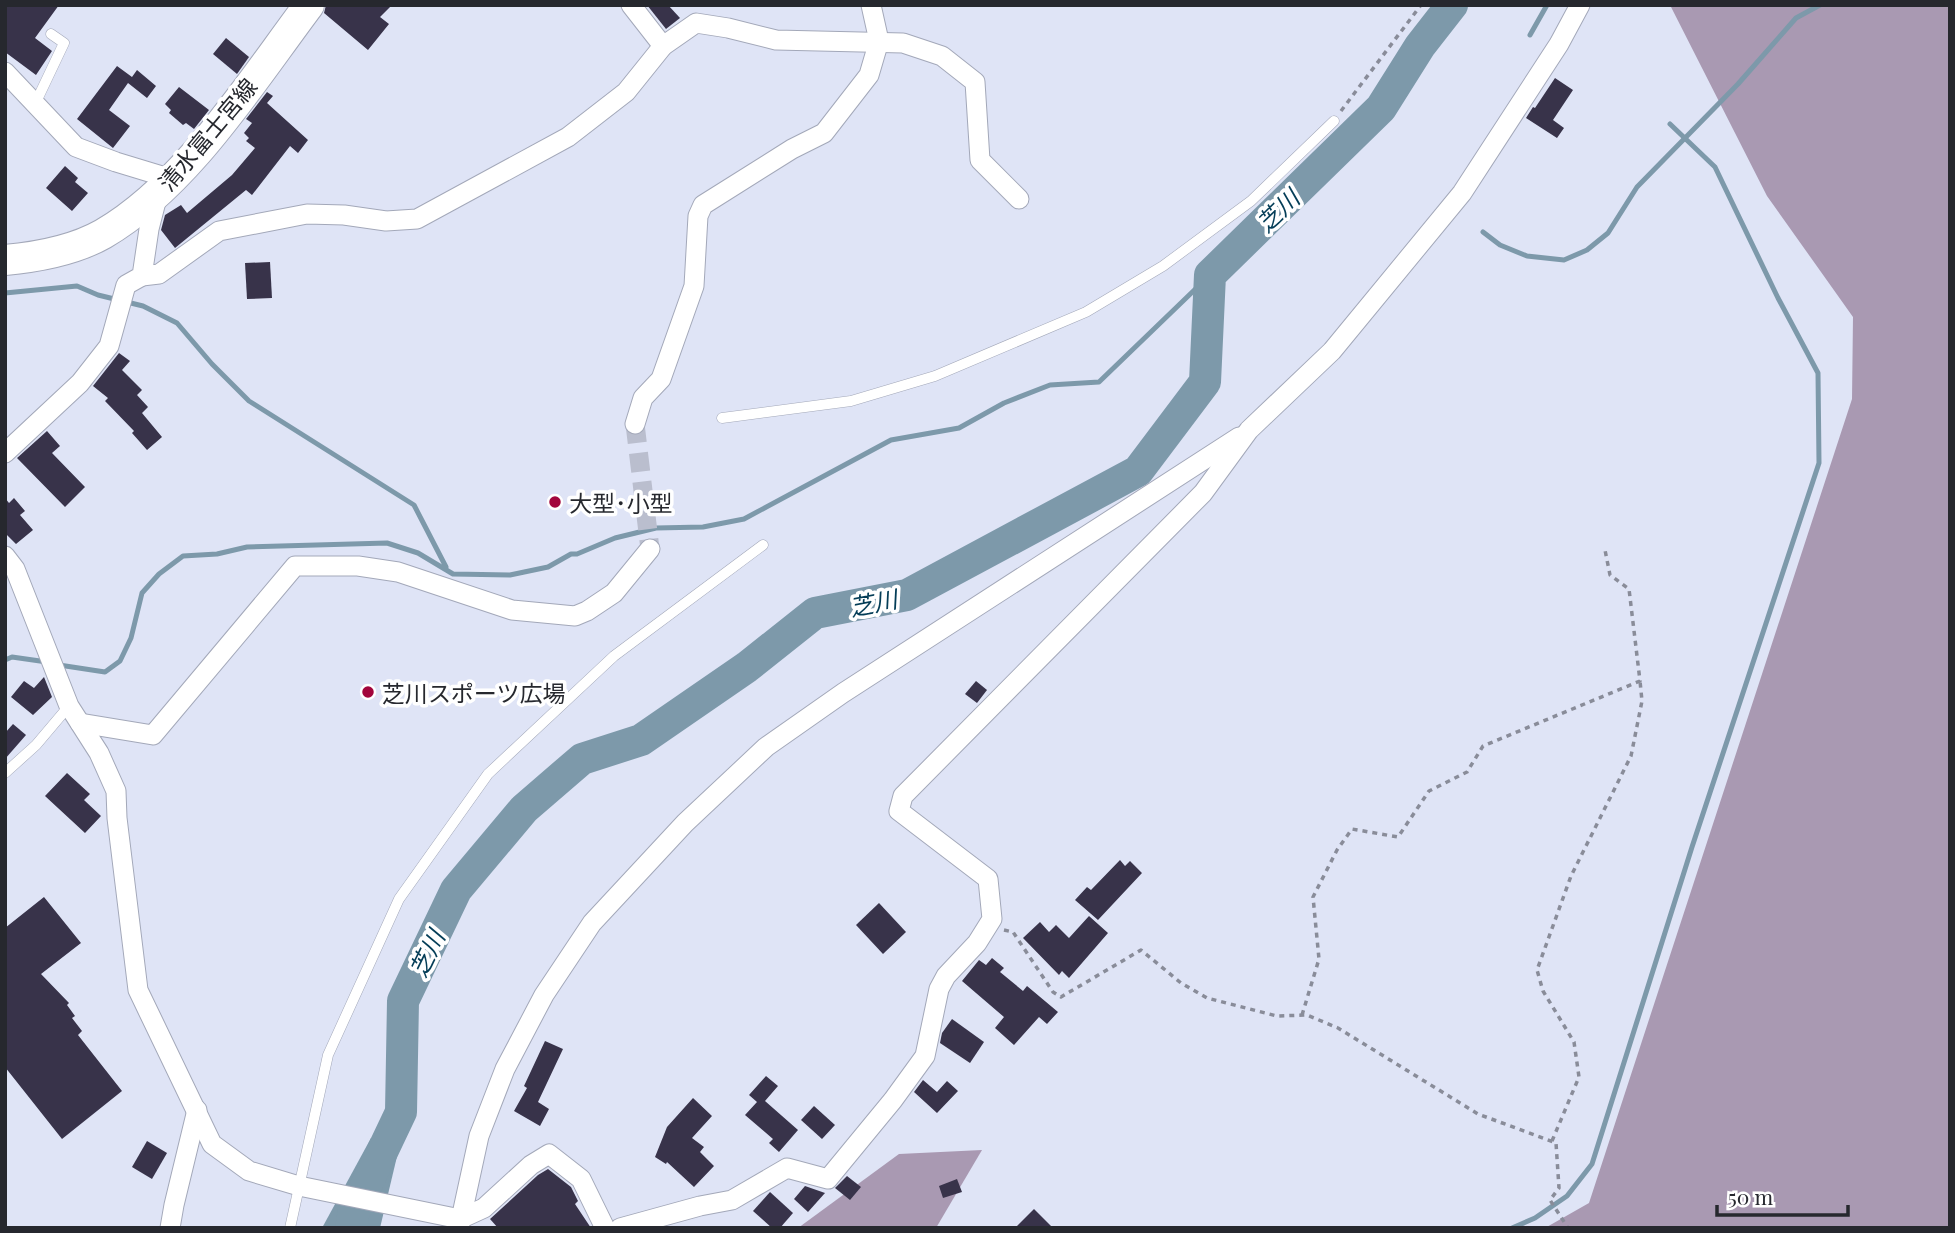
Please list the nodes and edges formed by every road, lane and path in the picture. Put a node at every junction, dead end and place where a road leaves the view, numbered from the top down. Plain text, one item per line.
1 (309, 5) edge
2 (631, 5) edge
3 (872, 5) edge
4 (1421, 5) edge
5 (1580, 5) edge
6 (51, 34) dead end
7 (879, 41) junction
8 (663, 46) junction
9 (5, 72) edge
10 (35, 104) junction
11 (1334, 121) joint
12 (165, 186) junction
13 (1019, 199) dead end
14 (5, 260) edge
15 (134, 280) junction
16 (722, 418) dead end
17 (635, 424) tunnel mouth
18 (1249, 430) junction
19 (5, 453) edge
20 (763, 545) dead end
21 (650, 549) dead end
22 (1605, 550) dead end
23 (5, 556) edge
24 (1640, 681) junction
25 (69, 706) junction
26 (80, 723) junction
27 (5, 773) edge
28 (988, 926) junction
29 (1302, 1015) junction
30 (197, 1110) junction
31 (1552, 1141) junction
32 (299, 1186) junction
33 (459, 1223) edge
34 (170, 1228) edge
35 (290, 1228) edge
36 (605, 1228) edge
37 (620, 1228) edge
38 (1568, 1228) edge

1 - 12 main road, 清水富士宮線
2 - 8 street
3 - 7 street
4 - 11 path
5 - 18 street
6 - 10 lane
7 - 8 street
7 - 13 street
7 - 17 street
8 - 15 street
9 - 10 street
10 - 12 street
11 - 16 lane
12 - 14 main road, 清水富士宮線
12 - 15 street
15 - 19 street
18 - 28 street
18 - 33 street
20 - 32 lane
21 - 26 street
22 - 24 path
23 - 25 street
24 - 29 path
24 - 31 path
25 - 26 street
25 - 27 lane
26 - 30 street
28 - 29 path
28 - 37 street
29 - 31 path
30 - 32 street
30 - 34 street
31 - 38 path
32 - 33 street
32 - 35 lane
33 - 36 street

